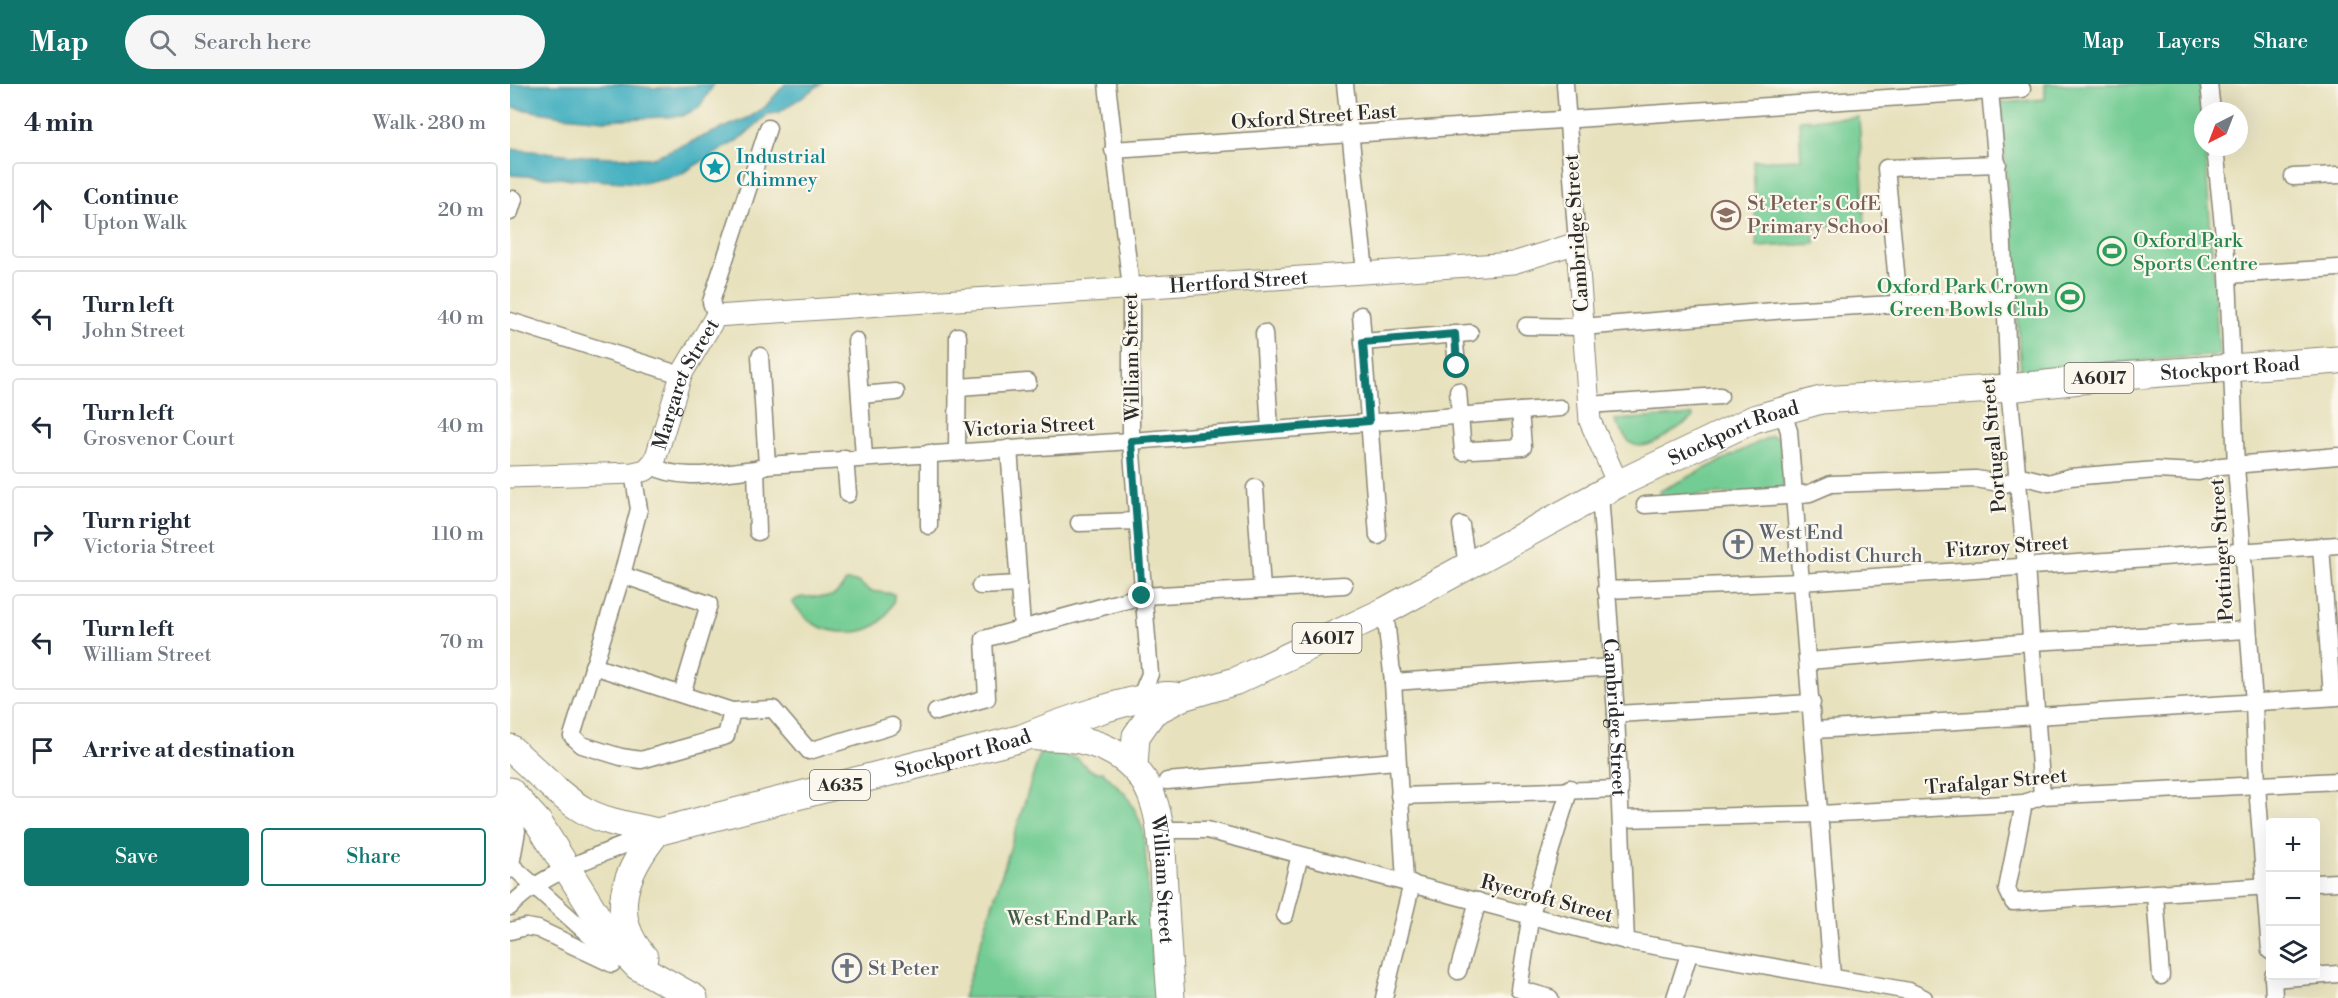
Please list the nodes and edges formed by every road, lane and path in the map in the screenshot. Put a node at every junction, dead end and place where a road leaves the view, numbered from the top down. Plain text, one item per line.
1 (1107, 84) edge
2 (1345, 84) edge
3 (1565, 84) edge
4 (2209, 84) edge
5 (2022, 89) dead end
6 (1990, 91) junction
7 (2211, 102) edge
8 (1569, 118) junction
9 (768, 128) dead end
10 (1349, 135) junction
11 (1113, 150) junction
12 (2216, 156) edge
13 (1998, 164) junction
14 (2338, 175) edge
15 (2294, 177) dead end
16 (1577, 243) junction
17 (2338, 268) edge
18 (1365, 272) junction
19 (2228, 275) junction
20 (1131, 288) junction
21 (2003, 298) junction
22 (1899, 303) junction
23 (1361, 315) dead end
24 (716, 316) junction
25 (510, 321) edge
26 (1526, 327) dead end
27 (1582, 327) junction
28 (1264, 333) dead end
29 (958, 336) dead end
30 (856, 341) dead end
31 (1363, 342) junction
32 (760, 357) dead end
33 (2338, 360) edge
34 (1457, 366) dead end
35 (2233, 367) junction
36 (681, 375) junction
37 (1028, 382) dead end
38 (959, 387) junction
39 (2009, 388) junction
40 (1458, 391) dead end
41 (896, 392) dead end
42 (860, 394) junction
43 (1719, 396) dead end
44 (1588, 405) junction
45 (1560, 408) dead end
46 (1782, 410) junction
47 (1520, 411) junction
48 (1460, 415) junction
49 (1369, 421) junction
50 (1270, 430) junction
51 (1131, 441) junction
52 (1009, 448) junction
53 (957, 451) junction
54 (929, 453) junction
55 (2338, 456) edge
56 (864, 457) junction
57 (845, 458) junction
58 (2236, 466) junction
59 (761, 467) junction
60 (642, 469) junction
61 (510, 477) edge
62 (2016, 479) junction
63 (1256, 488) dead end
64 (1609, 489) junction
65 (848, 494) dead end
66 (1794, 495) junction
67 (1645, 505) dead end
68 (1137, 520) junction
69 (1079, 523) dead end
70 (1461, 525) dead end
71 (929, 526) dead end
72 (758, 532) dead end
73 (1378, 537) dead end
74 (2338, 545) edge
75 (2321, 546) junction
76 (2244, 551) junction
77 (1467, 566) junction
78 (2026, 566) junction
79 (622, 575) junction
80 (1801, 582) junction
81 (1019, 584) junction
82 (1344, 585) dead end
83 (980, 586) dead end
84 (1262, 589) junction
85 (1606, 590) junction
86 (1142, 596) junction
87 (1385, 611) junction
88 (1022, 627) junction
89 (2247, 630) junction
90 (2031, 642) junction
91 (1809, 661) junction
92 (593, 666) junction
93 (1612, 667) junction
94 (1393, 682) junction
95 (682, 694) junction
96 (1182, 697) junction
97 (2335, 697) edge
98 (1138, 700) junction
99 (1812, 703) junction
100 (2254, 703) junction
101 (732, 711) junction
102 (936, 712) dead end
103 (1616, 714) junction
104 (2036, 716) junction
105 (892, 726) dead end
106 (1815, 730) junction
107 (1022, 738) junction
108 (510, 748) edge
109 (1396, 761) junction
110 (1134, 766) junction
111 (1167, 781) dead end
112 (2338, 781) edge
113 (2257, 786) junction
114 (1570, 788) junction
115 (1620, 789) junction
116 (510, 791) edge
117 (1399, 796) junction
118 (2042, 796) junction
119 (510, 797) edge
120 (2025, 803) junction
121 (1820, 814) junction
122 (1622, 819) junction
123 (1160, 830) junction
124 (657, 832) junction
125 (1300, 855) junction
126 (510, 866) edge
127 (568, 869) junction
128 (2266, 872) edge
129 (1408, 882) junction
130 (2338, 882) edge
131 (2320, 883) edge
132 (537, 885) junction
133 (2266, 886) edge
134 (2156, 894) junction
135 (1478, 901) junction
136 (510, 907) edge
137 (1531, 914) junction
138 (1285, 915) dead end
139 (510, 931) edge
140 (1626, 941) junction
141 (1689, 954) junction
142 (1458, 970) dead end
143 (2338, 974) edge
144 (2320, 975) edge
145 (1832, 976) junction
146 (2161, 976) dead end
147 (645, 977) junction
148 (2273, 980) edge
149 (694, 998) edge
150 (1171, 998) edge
151 (1384, 998) edge
152 (1550, 998) edge
153 (1676, 998) edge
154 (1924, 998) edge
155 (2274, 998) edge

1 - 11 street, William Street
2 - 10 street
3 - 8 street, Cambridge Street
4 - 7 street
5 - 6 street, Oxford Street East
6 - 8 street, Oxford Street East
6 - 13 street, Portugal Street
8 - 10 street, Oxford Street East
8 - 16 street, Cambridge Street
9 - 24 street, Margaret Street
10 - 11 street, Oxford Street East
10 - 18 street
11 - 20 street, William Street
12 - 19 street, Pottinger Street
13 - 21 street, Portugal Street
13 - 22 street
14 - 15 street
16 - 18 street, Hertford Street
16 - 27 street, Cambridge Street
17 - 19 street
18 - 20 street, Hertford Street
19 - 35 street, Pottinger Street
20 - 24 street, Hertford Street
20 - 51 street, William Street
21 - 22 street
21 - 39 street, Portugal Street
22 - 27 street
23 - 31 street
24 - 36 street, Margaret Street
25 - 36 street
26 - 27 street
27 - 44 street, Cambridge Street
28 - 50 street
29 - 38 street
30 - 42 street
31 - 34 street
31 - 49 street
32 - 59 street
33 - 35 highway, Stockport Road / A6017
35 - 39 highway, Stockport Road / A6017
35 - 58 street, Pottinger Street
36 - 60 street, Margaret Street
37 - 38 street
38 - 53 street
39 - 46 highway, Stockport Road / A6017
39 - 62 street, Portugal Street
40 - 48 street
41 - 42 street
42 - 56 street
43 - 44 street
44 - 64 street, Cambridge Street
45 - 47 street, Victoria Street
46 - 64 highway, Stockport Road / A6017
46 - 66 street
47 - 48 street, Victoria Street
47 - 48 street
48 - 49 street, Victoria Street
49 - 50 street, Victoria Street
49 - 73 street
50 - 51 street, Victoria Street
51 - 52 street, Victoria Street
51 - 68 street, William Street
52 - 53 street, Victoria Street
52 - 81 street
53 - 54 street, Victoria Street
54 - 56 street, Victoria Street
54 - 71 street
55 - 58 street
56 - 57 street, Victoria Street
57 - 59 street, Victoria Street
57 - 65 street
58 - 62 street
58 - 76 street, Pottinger Street
59 - 60 street, Victoria Street
59 - 72 street
60 - 61 street
60 - 79 street
62 - 66 street
62 - 78 street, Portugal Street
63 - 84 street
64 - 77 highway, Stockport Road / A6017
64 - 85 street, Cambridge Street
66 - 67 street
66 - 80 street
68 - 69 street
68 - 86 street, William Street
70 - 77 street
74 - 75 street, Fitzroy Street
75 - 76 street, Fitzroy Street
75 - 97 street
76 - 78 street, Fitzroy Street
76 - 89 street, Pottinger Street
77 - 87 highway, Stockport Road / A6017
78 - 80 street, Fitzroy Street
78 - 90 street, Portugal Street
79 - 92 street
79 - 95 street
80 - 85 street, Fitzroy Street
80 - 91 street
81 - 83 street
81 - 88 street
82 - 84 street
84 - 86 street
85 - 93 street, Cambridge Street
86 - 88 street
86 - 98 street, William Street
87 - 94 street
87 - 96 highway, Stockport Road / A6017
88 - 102 street
89 - 90 street
89 - 100 street, Pottinger Street
90 - 91 street
90 - 104 street, Portugal Street
91 - 99 street
92 - 95 street
92 - 101 street
93 - 94 street
93 - 103 street, Cambridge Street
94 - 109 street
95 - 101 street
96 - 98 highway, Stockport Road / A6017
96 - 110 highway, Stockport Road / A6017
97 - 100 street
98 - 107 highway, Stockport Road / A6017
99 - 103 street
99 - 106 street
100 - 104 street
100 - 113 street, Pottinger Street
101 - 105 street
103 - 115 street, Cambridge Street
104 - 106 street
104 - 118 street, Portugal Street
106 - 121 street
107 - 110 highway, A635
107 - 124 highway, Stockport Road / A635
108 - 124 highway, A635
109 - 111 street
109 - 117 street
110 - 123 highway, William Street / A635
112 - 113 street, Trafalgar Street
113 - 118 street, Trafalgar Street
113 - 128 street, Pottinger Street
114 - 115 street
114 - 117 street
114 - 137 street
115 - 122 street, Cambridge Street
116 - 127 highway
117 - 129 street
118 - 120 street, Trafalgar Street
119 - 126 street
120 - 121 street, Trafalgar Street
120 - 134 street
121 - 122 street, Trafalgar Street
121 - 145 street
122 - 140 street, Cambridge Street
123 - 125 street, Ryecroft Street
123 - 150 highway, William Street / A635
124 - 127 street, Stockport Road
124 - 147 highway
125 - 129 street, Ryecroft Street
125 - 138 street
126 - 132 street
127 - 132 street, Stockport Road
127 - 147 highway
129 - 135 street, Ryecroft Street
129 - 151 street
130 - 131 street
132 - 136 street, Stockport Road
132 - 147 street
133 - 134 street
134 - 146 street
135 - 137 street, Ryecroft Street
135 - 142 street
137 - 140 street, Ryecroft Street
137 - 152 street
139 - 147 street
140 - 141 street, Ryecroft Street
141 - 145 street, Ryecroft Street
141 - 153 street
143 - 144 street
145 - 154 street, Ryecroft Street
147 - 149 highway
148 - 155 street

